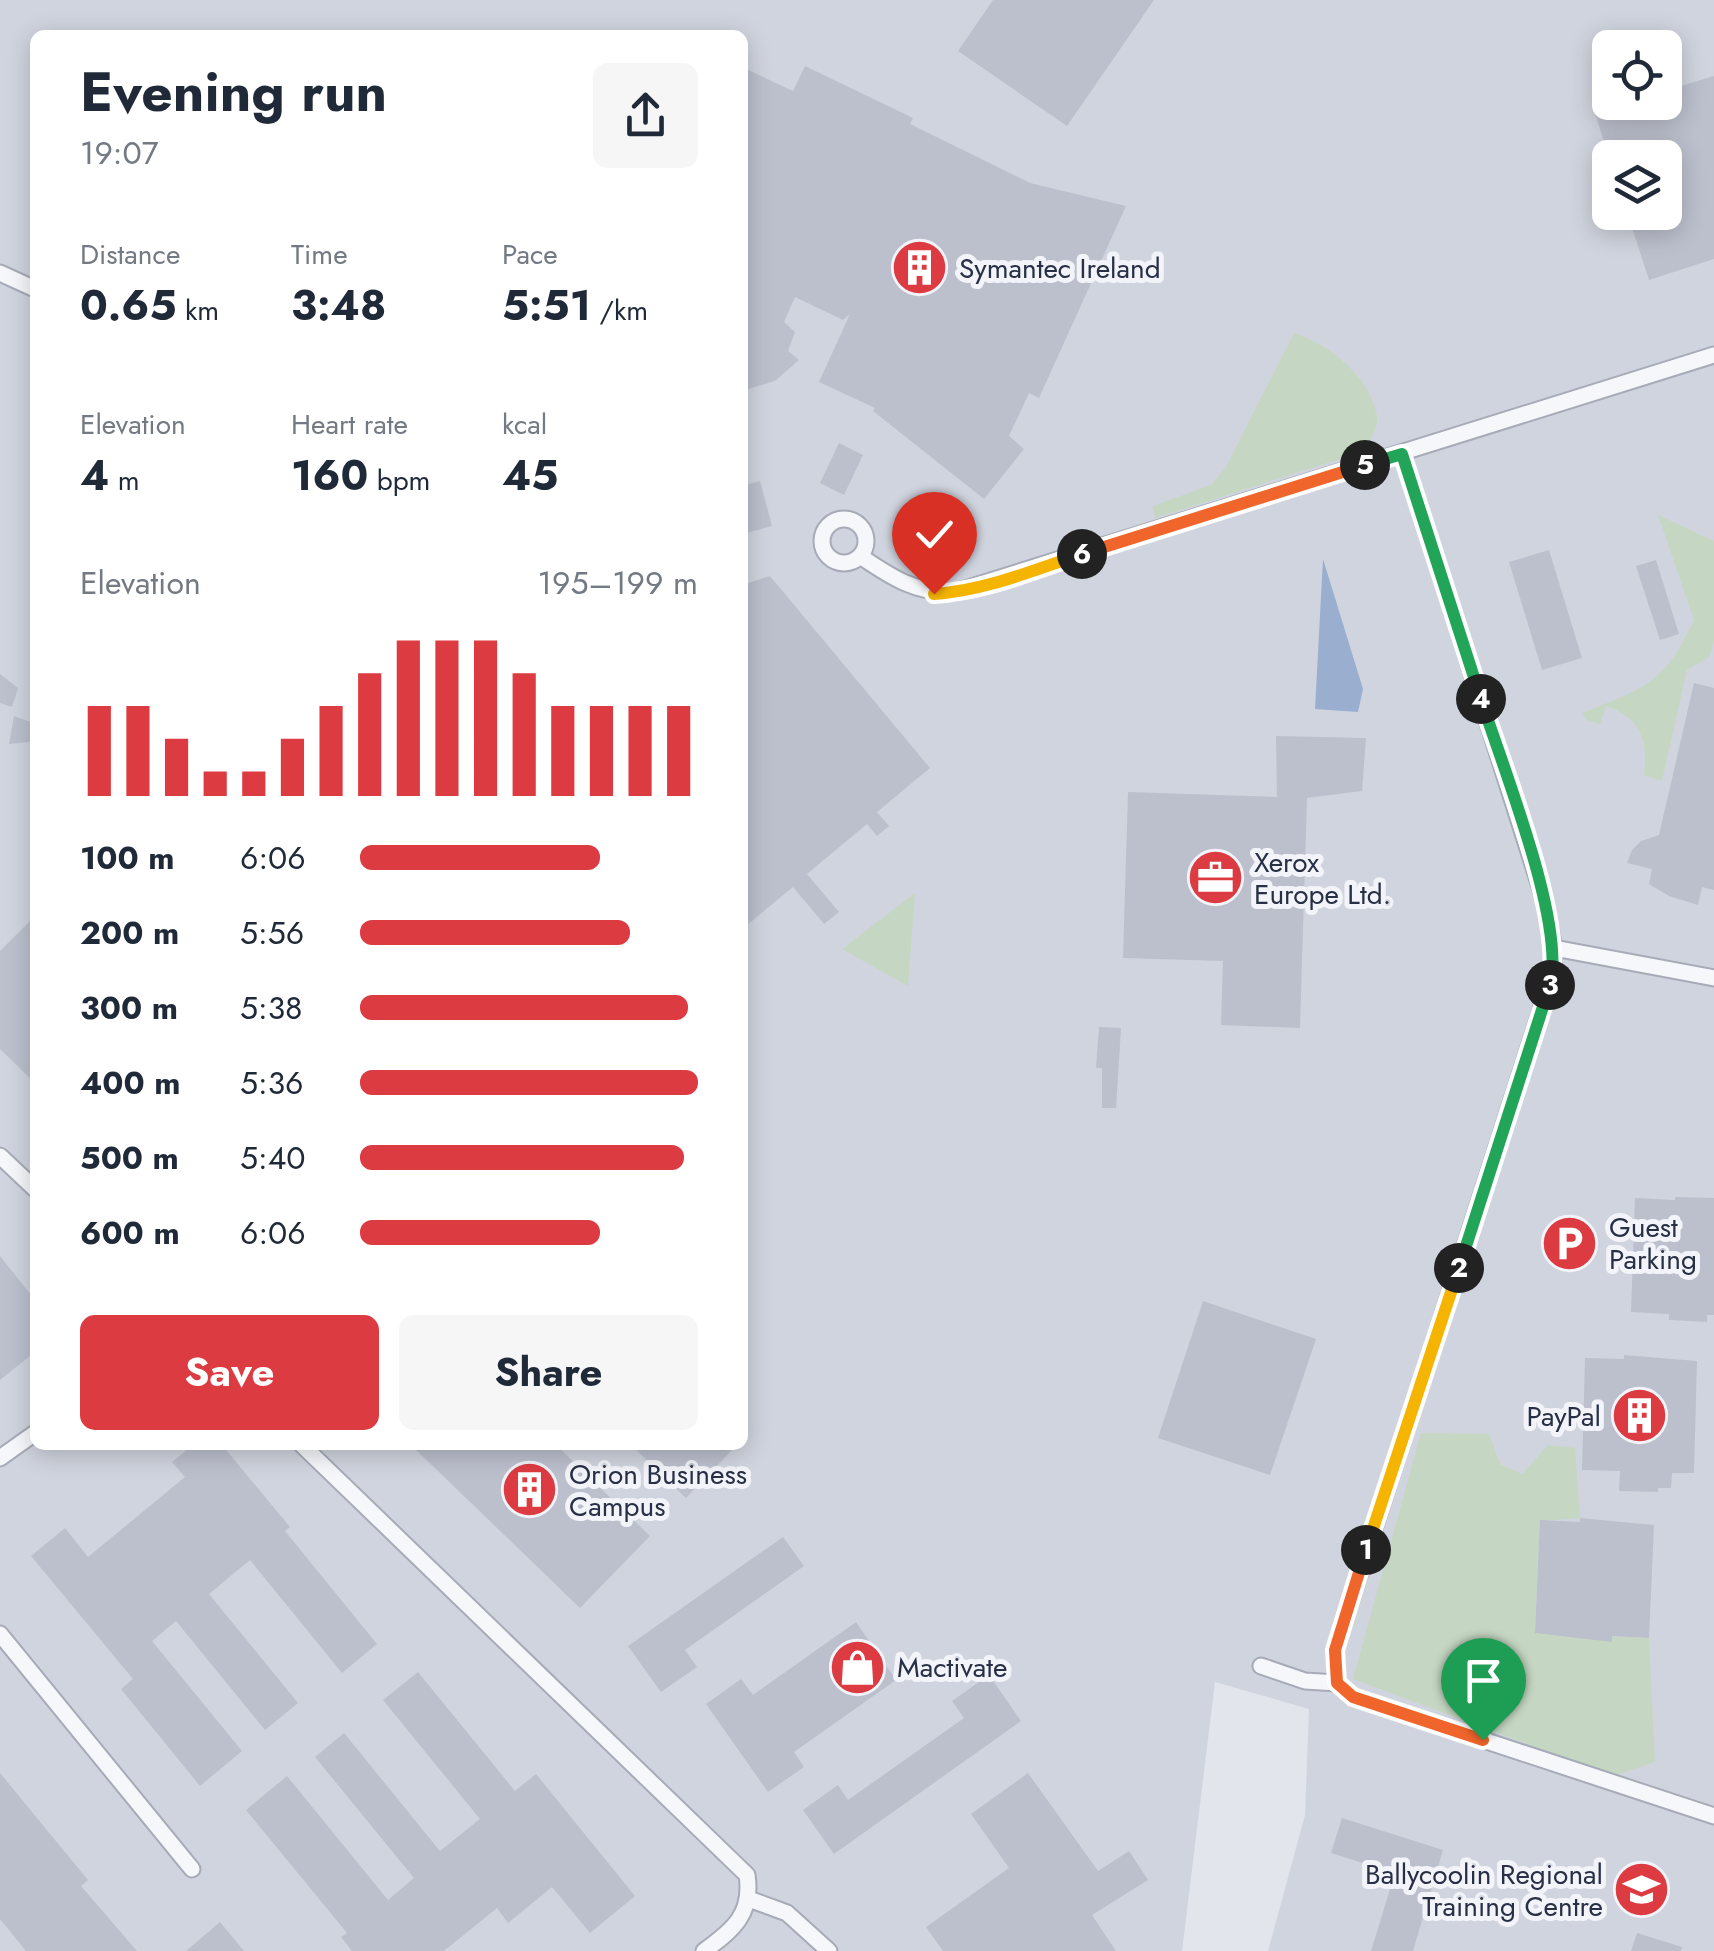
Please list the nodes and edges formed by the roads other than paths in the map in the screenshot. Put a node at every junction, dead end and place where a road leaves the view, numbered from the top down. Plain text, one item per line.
1 (0, 274) edge
2 (30, 287) edge
3 (1714, 356) edge
4 (1402, 454) junction
5 (860, 556) dead end
6 (1554, 948) junction
7 (1714, 978) edge
8 (0, 1156) edge
9 (30, 1184) edge
10 (30, 1437) edge
11 (307, 1450) edge
12 (0, 1458) edge
13 (0, 1634) edge
14 (1260, 1666) dead end
15 (1337, 1683) junction
16 (1714, 1816) edge
17 (192, 1868) dead end
18 (749, 1899) junction
19 (704, 1951) edge
20 (829, 1951) edge

1 - 2 street
3 - 4 street
4 - 5 street
4 - 6 street
6 - 7 street
6 - 15 street
8 - 9 street
10 - 12 street
11 - 18 street
13 - 17 street
14 - 15 street
15 - 16 street
18 - 19 street
18 - 20 street

